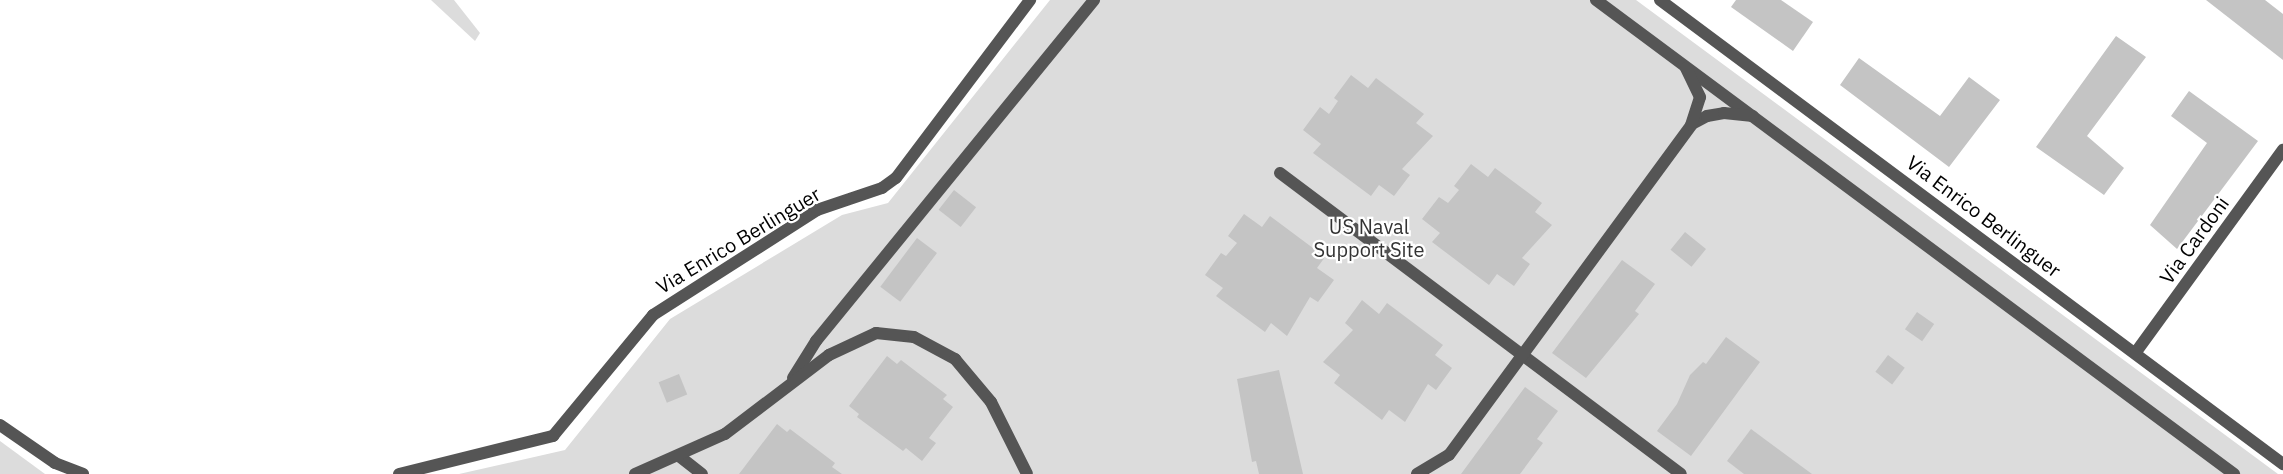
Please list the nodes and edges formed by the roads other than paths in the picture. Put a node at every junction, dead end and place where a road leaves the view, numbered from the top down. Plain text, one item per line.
1 (1030, 0) edge
2 (1094, 0) edge
3 (1596, 0) edge
4 (1670, 3) edge
5 (1684, 65) junction
6 (1753, 116) junction
7 (1691, 125) junction
8 (2283, 150) edge
9 (1280, 173) dead end
10 (2136, 352) junction
11 (1522, 355) junction
12 (790, 384) junction
13 (0, 425) edge
14 (679, 456) junction
15 (2283, 464) edge
16 (83, 474) edge
17 (399, 474) edge
18 (635, 474) edge
19 (702, 474) edge
20 (1027, 474) edge
21 (1417, 474) edge
22 (1681, 474) edge
23 (2234, 474) edge

1 - 17 street, Via Enrico Berlinguer
2 - 12 street
3 - 5 street
4 - 10 street, Via Enrico Berlinguer
5 - 6 street
5 - 7 street
6 - 7 street
6 - 23 street
7 - 11 street
8 - 10 street, Via Cardoni
9 - 11 street
10 - 15 street, Via Enrico Berlinguer
11 - 21 street
11 - 22 street
12 - 14 street
12 - 20 street
13 - 16 street
14 - 18 street
14 - 19 street

